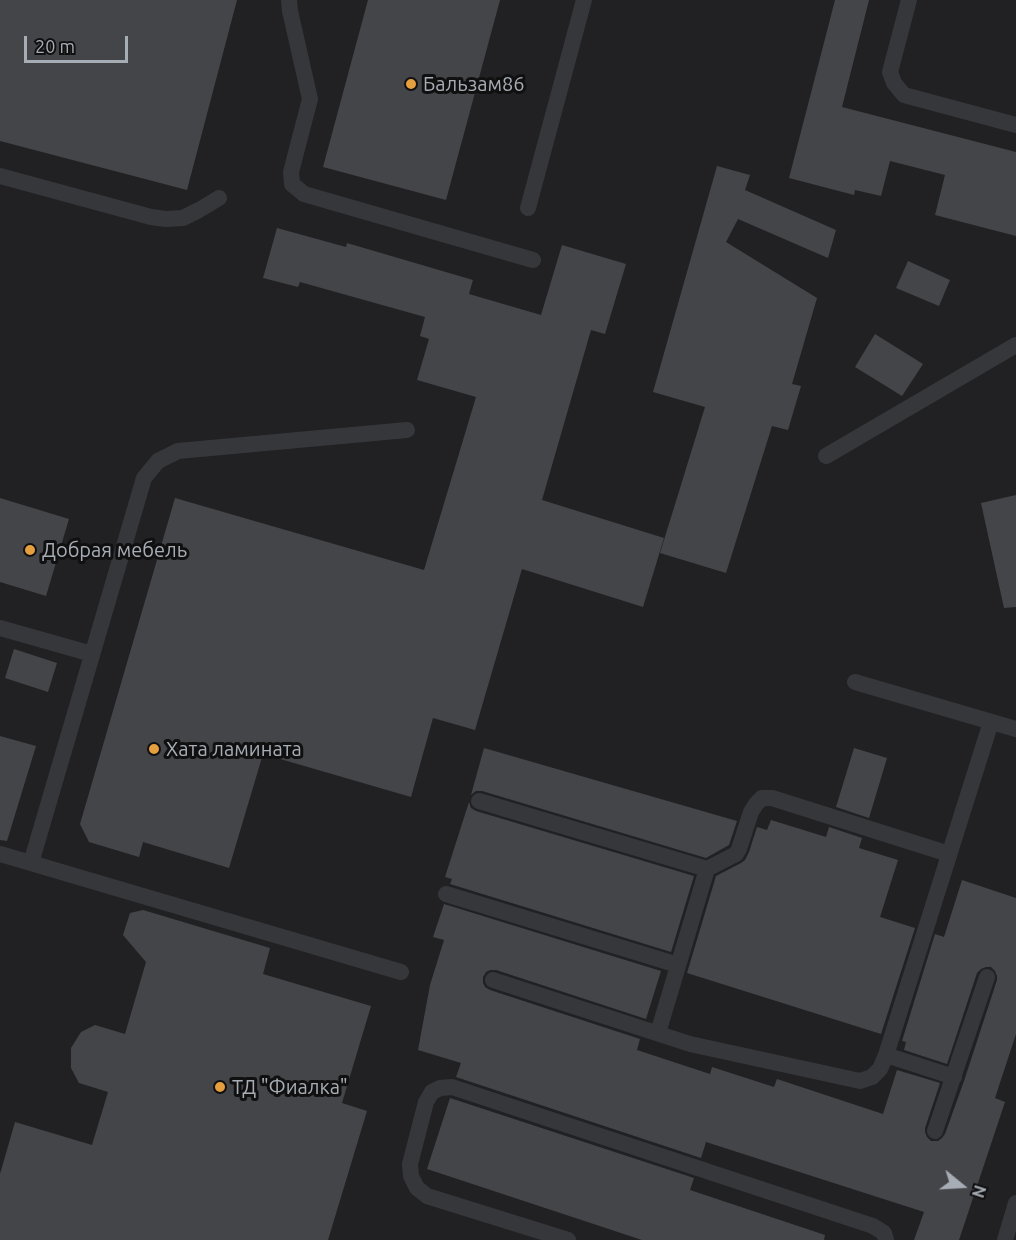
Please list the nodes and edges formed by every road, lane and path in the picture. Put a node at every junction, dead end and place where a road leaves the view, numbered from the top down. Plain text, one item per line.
1 (289, 0) edge
2 (584, 0) edge
3 (909, 0) edge
4 (1016, 125) edge
5 (0, 176) edge
6 (219, 198) dead end
7 (528, 207) dead end
8 (533, 260) dead end
9 (1016, 345) edge
10 (408, 430) dead end
11 (826, 456) dead end
12 (0, 628) edge
13 (92, 654) junction
14 (855, 682) dead end
15 (991, 722) junction
16 (1016, 729) edge
17 (479, 801) dead end
18 (0, 854) edge
19 (949, 854) junction
20 (31, 863) junction
21 (707, 869) junction
22 (446, 894) dead end
23 (678, 965) junction
24 (401, 972) dead end
25 (987, 977) dead end
26 (493, 981) dead end
27 (658, 1033) junction
28 (886, 1055) junction
29 (954, 1077) junction
30 (935, 1131) dead end
31 (1016, 1203) edge
32 (568, 1240) edge
33 (886, 1240) edge
34 (1005, 1240) edge

1 - 8 lane
2 - 7 lane
3 - 4 lane
5 - 6 lane
9 - 11 lane
10 - 13 lane
12 - 13 lane
13 - 20 lane
14 - 15 lane
15 - 16 lane
15 - 19 lane
17 - 21 lane
18 - 20 lane
19 - 21 lane
19 - 28 lane
20 - 24 lane
21 - 23 lane
22 - 23 lane
23 - 27 lane
25 - 29 lane
26 - 27 lane
27 - 28 lane
28 - 29 lane
29 - 30 lane
31 - 34 lane
32 - 33 lane

